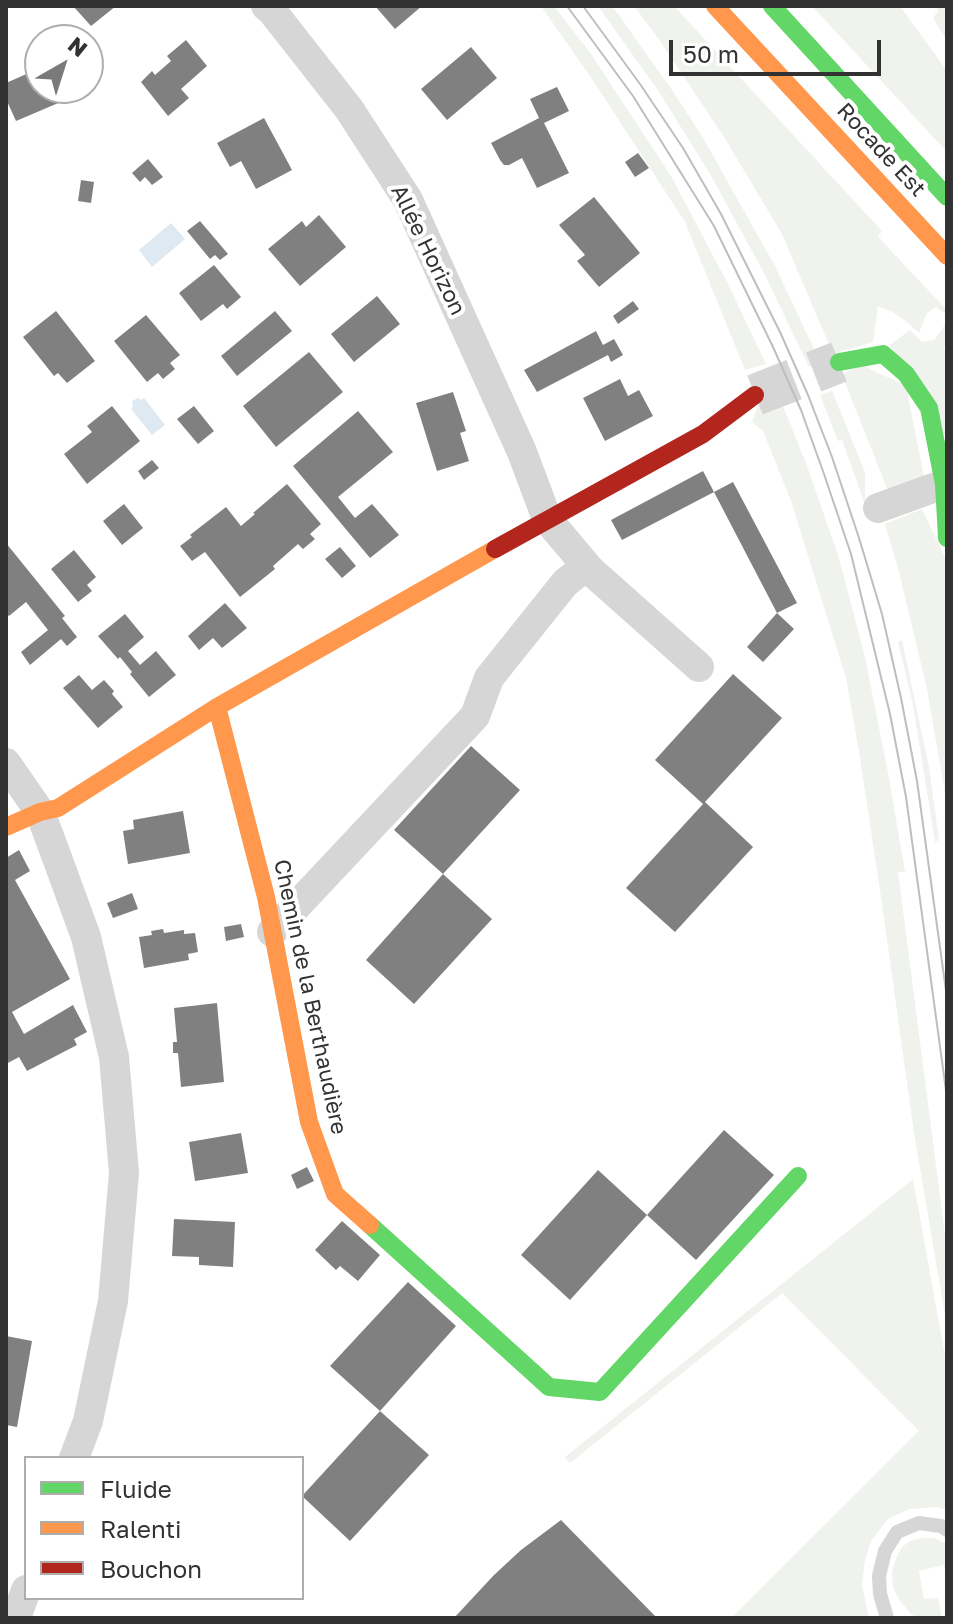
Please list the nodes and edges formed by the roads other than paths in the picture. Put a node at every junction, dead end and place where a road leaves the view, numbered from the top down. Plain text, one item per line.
1 (266, 6) edge
2 (715, 6) edge
3 (772, 6) edge
4 (947, 197) edge
5 (947, 256) edge
6 (839, 362) tunnel mouth
7 (755, 395) tunnel mouth
8 (945, 483) edge
9 (878, 508) dead end
10 (547, 519) junction
11 (947, 538) edge
12 (586, 566) junction
13 (699, 667) dead end
14 (217, 707) junction
15 (6, 763) edge
16 (40, 812) junction
17 (6, 827) edge
18 (272, 932) junction
19 (798, 1176) dead end
20 (75, 1456) edge
21 (947, 1530) edge
22 (24, 1596) edge
23 (16, 1618) edge
24 (887, 1618) edge

1 - 10 street, Allée Horizon
2 - 5 main road, Rocade Est
3 - 4 main road, Rocade Est
6 - 8 main road
7 - 10 main road
8 - 9 street
8 - 11 main road
10 - 12 street, Allée Horizon
10 - 14 main road
12 - 13 street, Allée Horizon
12 - 18 street
14 - 16 main road
14 - 18 main road, Chemin de la Berthaudière
15 - 16 street
16 - 17 main road
16 - 20 street
18 - 19 main road, Chemin de la Berthaudière
21 - 24 lane
22 - 23 street

